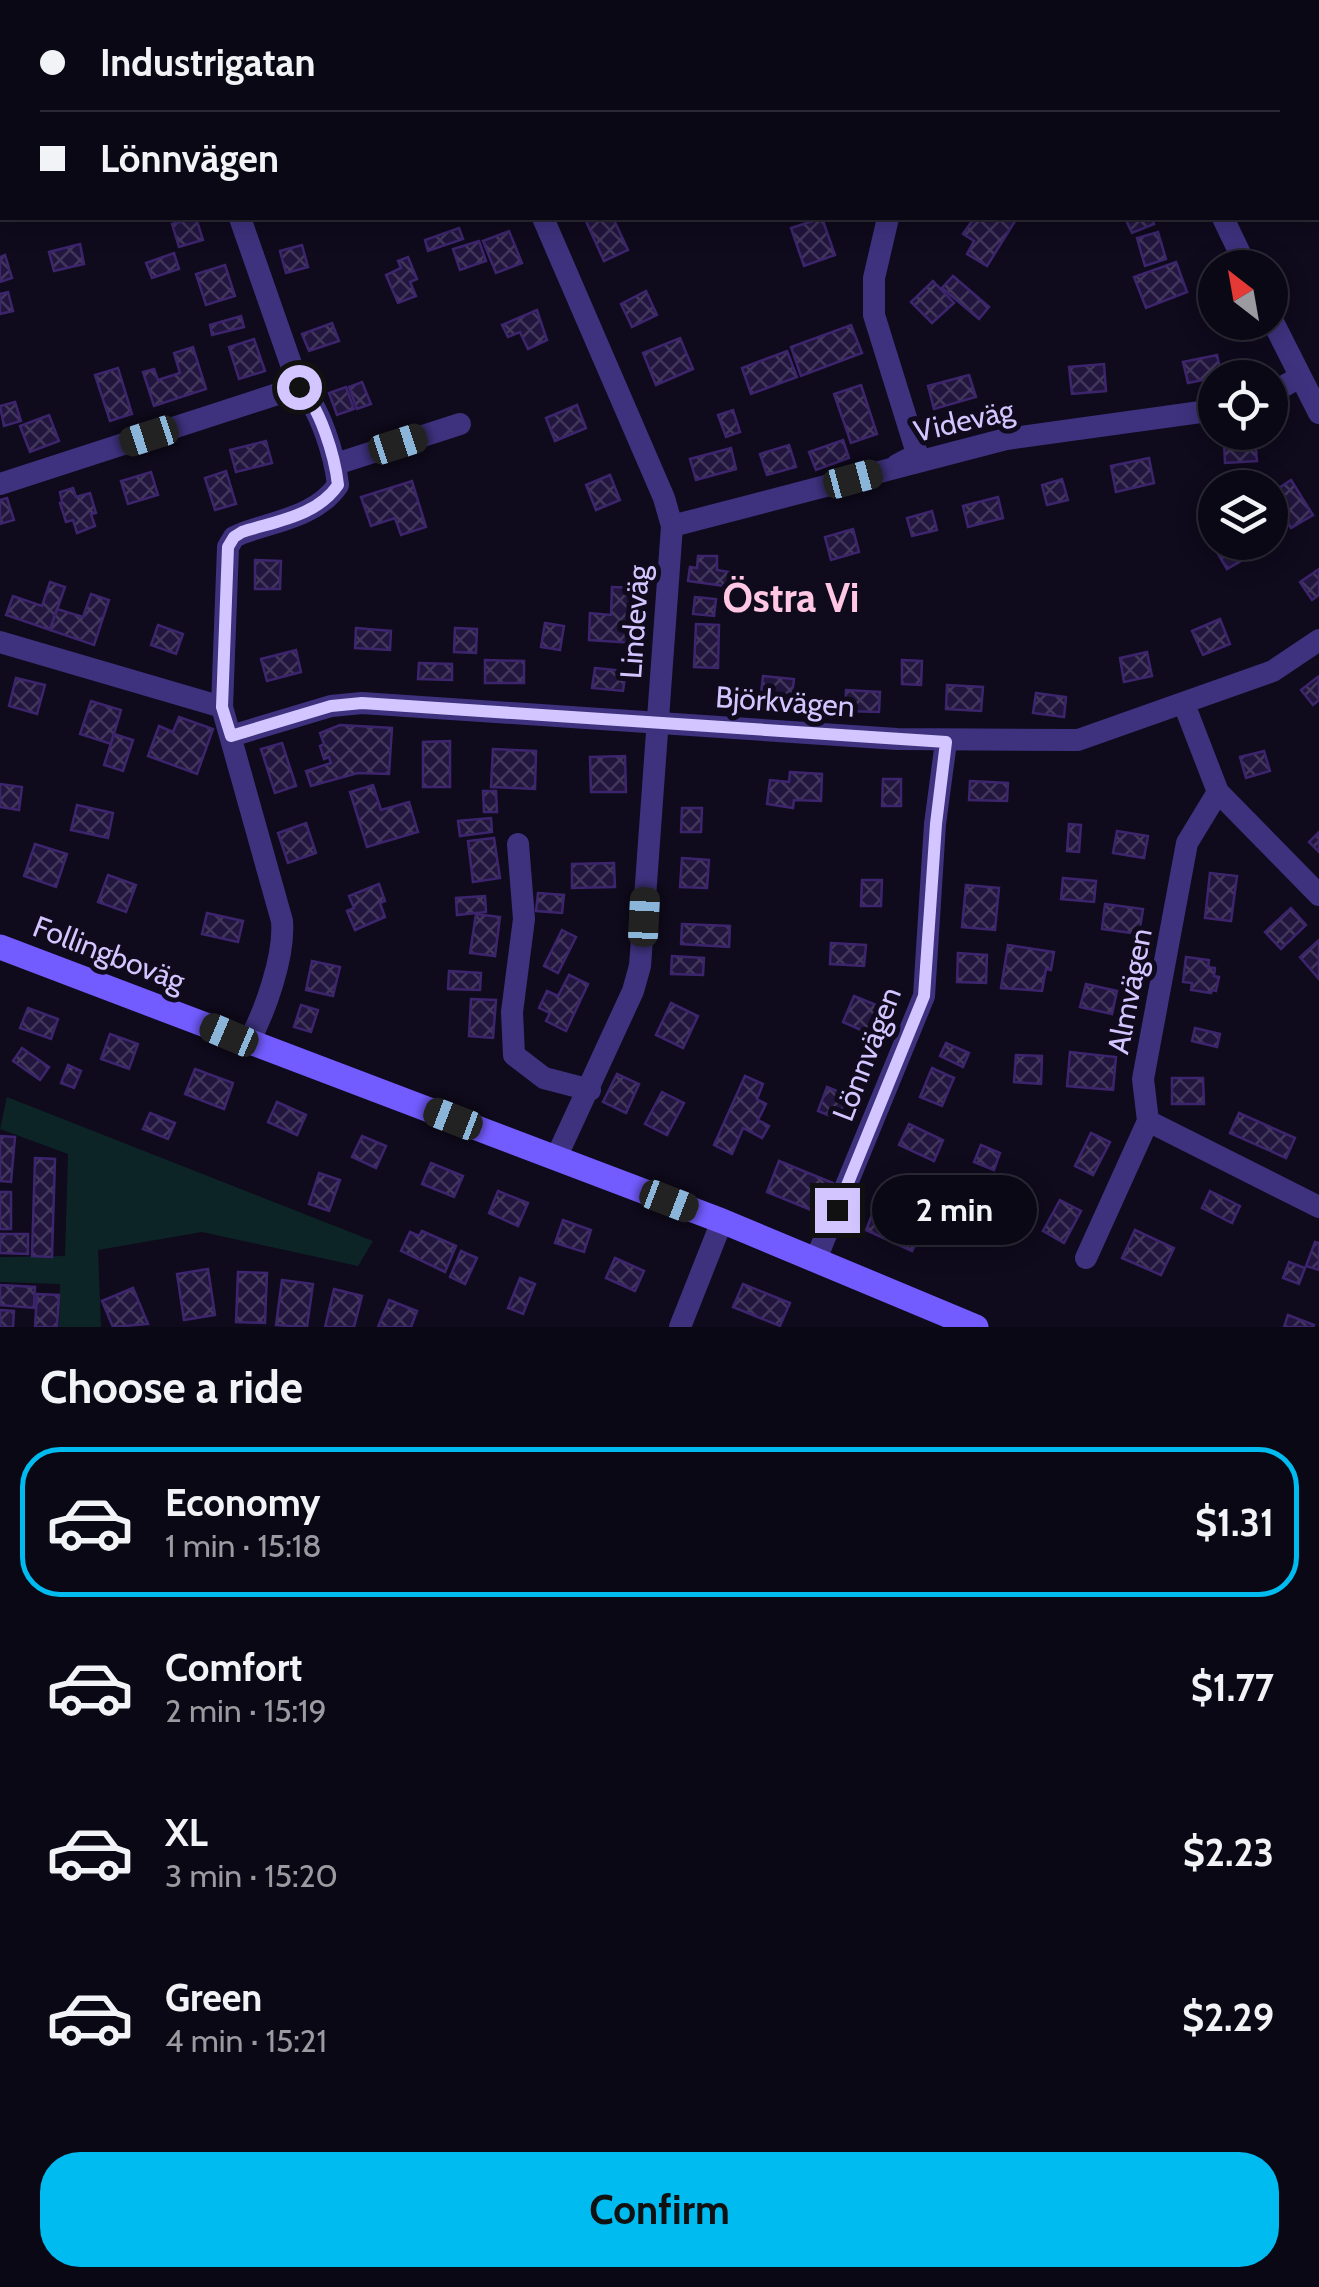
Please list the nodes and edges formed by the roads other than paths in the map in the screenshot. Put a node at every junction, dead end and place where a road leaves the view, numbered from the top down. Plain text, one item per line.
1 (241, 220) edge
2 (544, 220) edge
3 (888, 220) edge
4 (1224, 220) edge
5 (1238, 250) edge
6 (1282, 340) edge
7 (1300, 377) junction
8 (1288, 384) edge
9 (299, 387) junction
10 (1198, 412) edge
11 (1319, 412) edge
12 (460, 424) dead end
13 (336, 464) junction
14 (889, 470) junction
15 (0, 484) edge
16 (672, 526) junction
17 (1319, 640) edge
18 (0, 642) edge
19 (1184, 704) junction
20 (222, 707) junction
21 (657, 723) junction
22 (231, 736) junction
23 (946, 742) junction
24 (1218, 792) junction
25 (518, 844) dead end
26 (1319, 895) edge
27 (0, 947) edge
28 (248, 1043) junction
29 (590, 1090) junction
30 (1148, 1121) junction
31 (556, 1158) junction
32 (1319, 1206) edge
33 (722, 1221) junction
34 (1086, 1258) dead end
35 (816, 1260) junction
36 (680, 1327) edge
37 (976, 1327) edge

1 - 9 street
2 - 16 street, Lindeväg
3 - 14 street
4 - 5 street
6 - 7 street
7 - 8 street
7 - 11 street
9 - 13 street
9 - 15 street
10 - 14 street, Videväg
12 - 13 street
13 - 20 street
14 - 16 street, Videväg
16 - 21 street, Lindeväg
17 - 19 street, Björkvägen
18 - 20 street
19 - 23 street, Björkvägen
19 - 24 street
20 - 22 street
21 - 22 street, Björkvägen
21 - 23 street, Björkvägen
21 - 29 street, Lindeväg
22 - 28 street
23 - 35 street, Lönnvägen
24 - 26 street
24 - 30 street, Almvägen
25 - 29 street
27 - 28 main road, Follingboväg
28 - 31 main road, Follingboväg
29 - 31 street, Lindeväg
30 - 32 street
30 - 34 street, Almvägen
31 - 33 main road, Follingboväg
33 - 35 main road, Follingboväg
33 - 36 street
35 - 37 main road, Follingboväg

